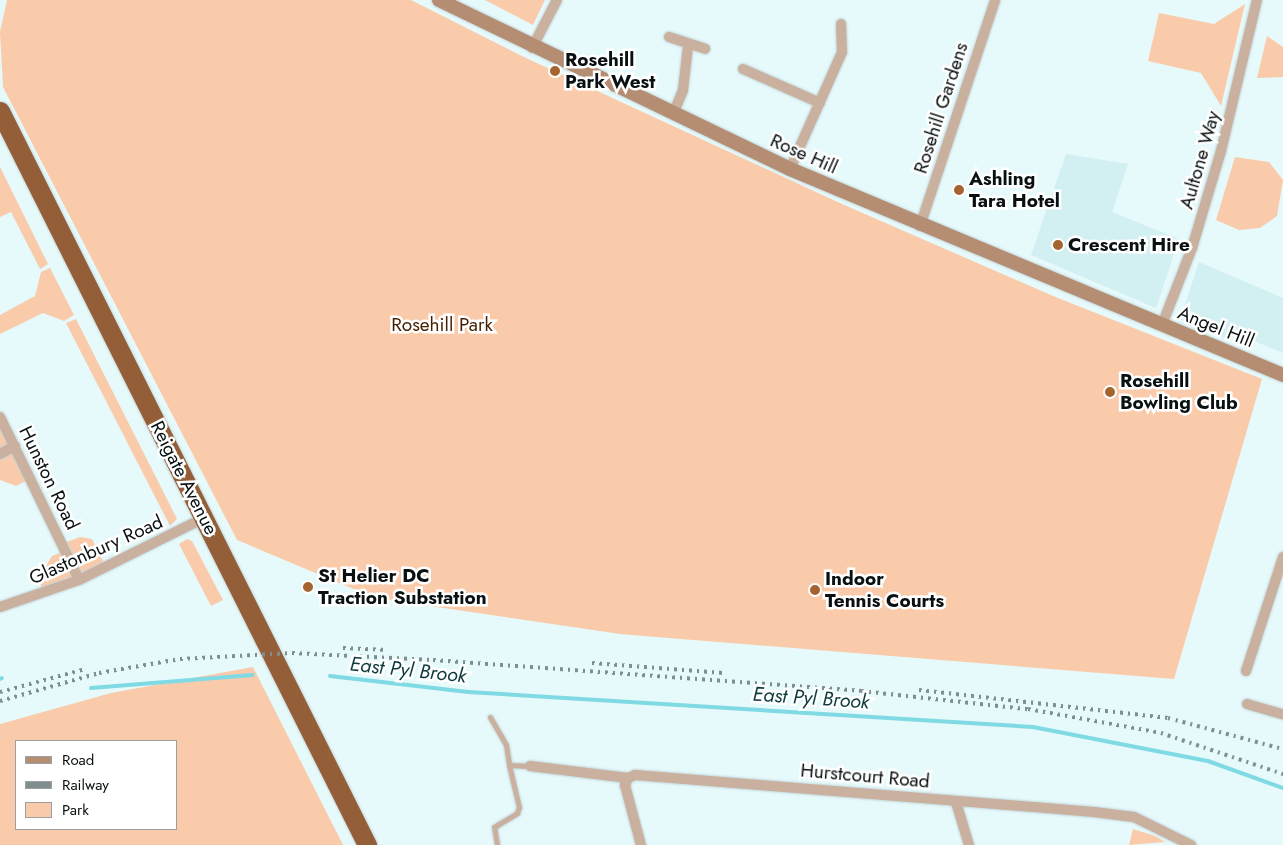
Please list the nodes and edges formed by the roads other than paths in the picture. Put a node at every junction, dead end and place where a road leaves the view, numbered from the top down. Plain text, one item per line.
1 (439, 0) edge
2 (557, 0) edge
3 (995, 0) edge
4 (1258, 0) edge
5 (841, 24) dead end
6 (670, 37) dead end
7 (688, 46) junction
8 (532, 48) junction
9 (705, 49) dead end
10 (743, 69) dead end
11 (820, 103) junction
12 (0, 111) edge
13 (673, 114) junction
14 (790, 169) junction
15 (920, 226) junction
16 (1162, 325) junction
17 (1283, 375) edge
18 (0, 417) edge
19 (15, 446) junction
20 (0, 454) edge
21 (204, 518) junction
22 (1283, 557) edge
23 (1281, 570) edge
24 (79, 580) junction
25 (0, 607) edge
26 (1246, 671) dead end
27 (1246, 704) dead end
28 (1283, 714) edge
29 (490, 717) dead end
30 (509, 765) junction
31 (530, 766) joint
32 (628, 778) junction
33 (956, 802) junction
34 (367, 845) edge
35 (497, 845) edge
36 (641, 845) edge
37 (969, 845) edge
38 (1191, 845) edge

1 - 8 main road, Rose Hill
2 - 8 street
3 - 15 street, Rosehill Gardens
4 - 16 street, Aultone Way
5 - 11 street
6 - 7 street
7 - 9 street
7 - 13 street
8 - 13 main road, Rose Hill
10 - 11 street
11 - 14 street
12 - 21 highway, Reigate Avenue
13 - 14 main road, Rose Hill
14 - 15 main road, Rose Hill
15 - 16 main road, Rose Hill
16 - 17 main road, Angel Hill
18 - 19 street, Hunston Road
19 - 20 street
19 - 24 street, Hunston Road
21 - 24 street, Glastonbury Road
21 - 34 highway, Reigate Avenue
22 - 23 street
23 - 26 street
24 - 25 street, Glastonbury Road
27 - 28 street
29 - 30 lane
30 - 31 lane
30 - 35 lane
31 - 32 street, Hurstcourt Road
32 - 33 street, Hurstcourt Road
32 - 36 street
33 - 37 street
33 - 38 street, Hurstcourt Road

